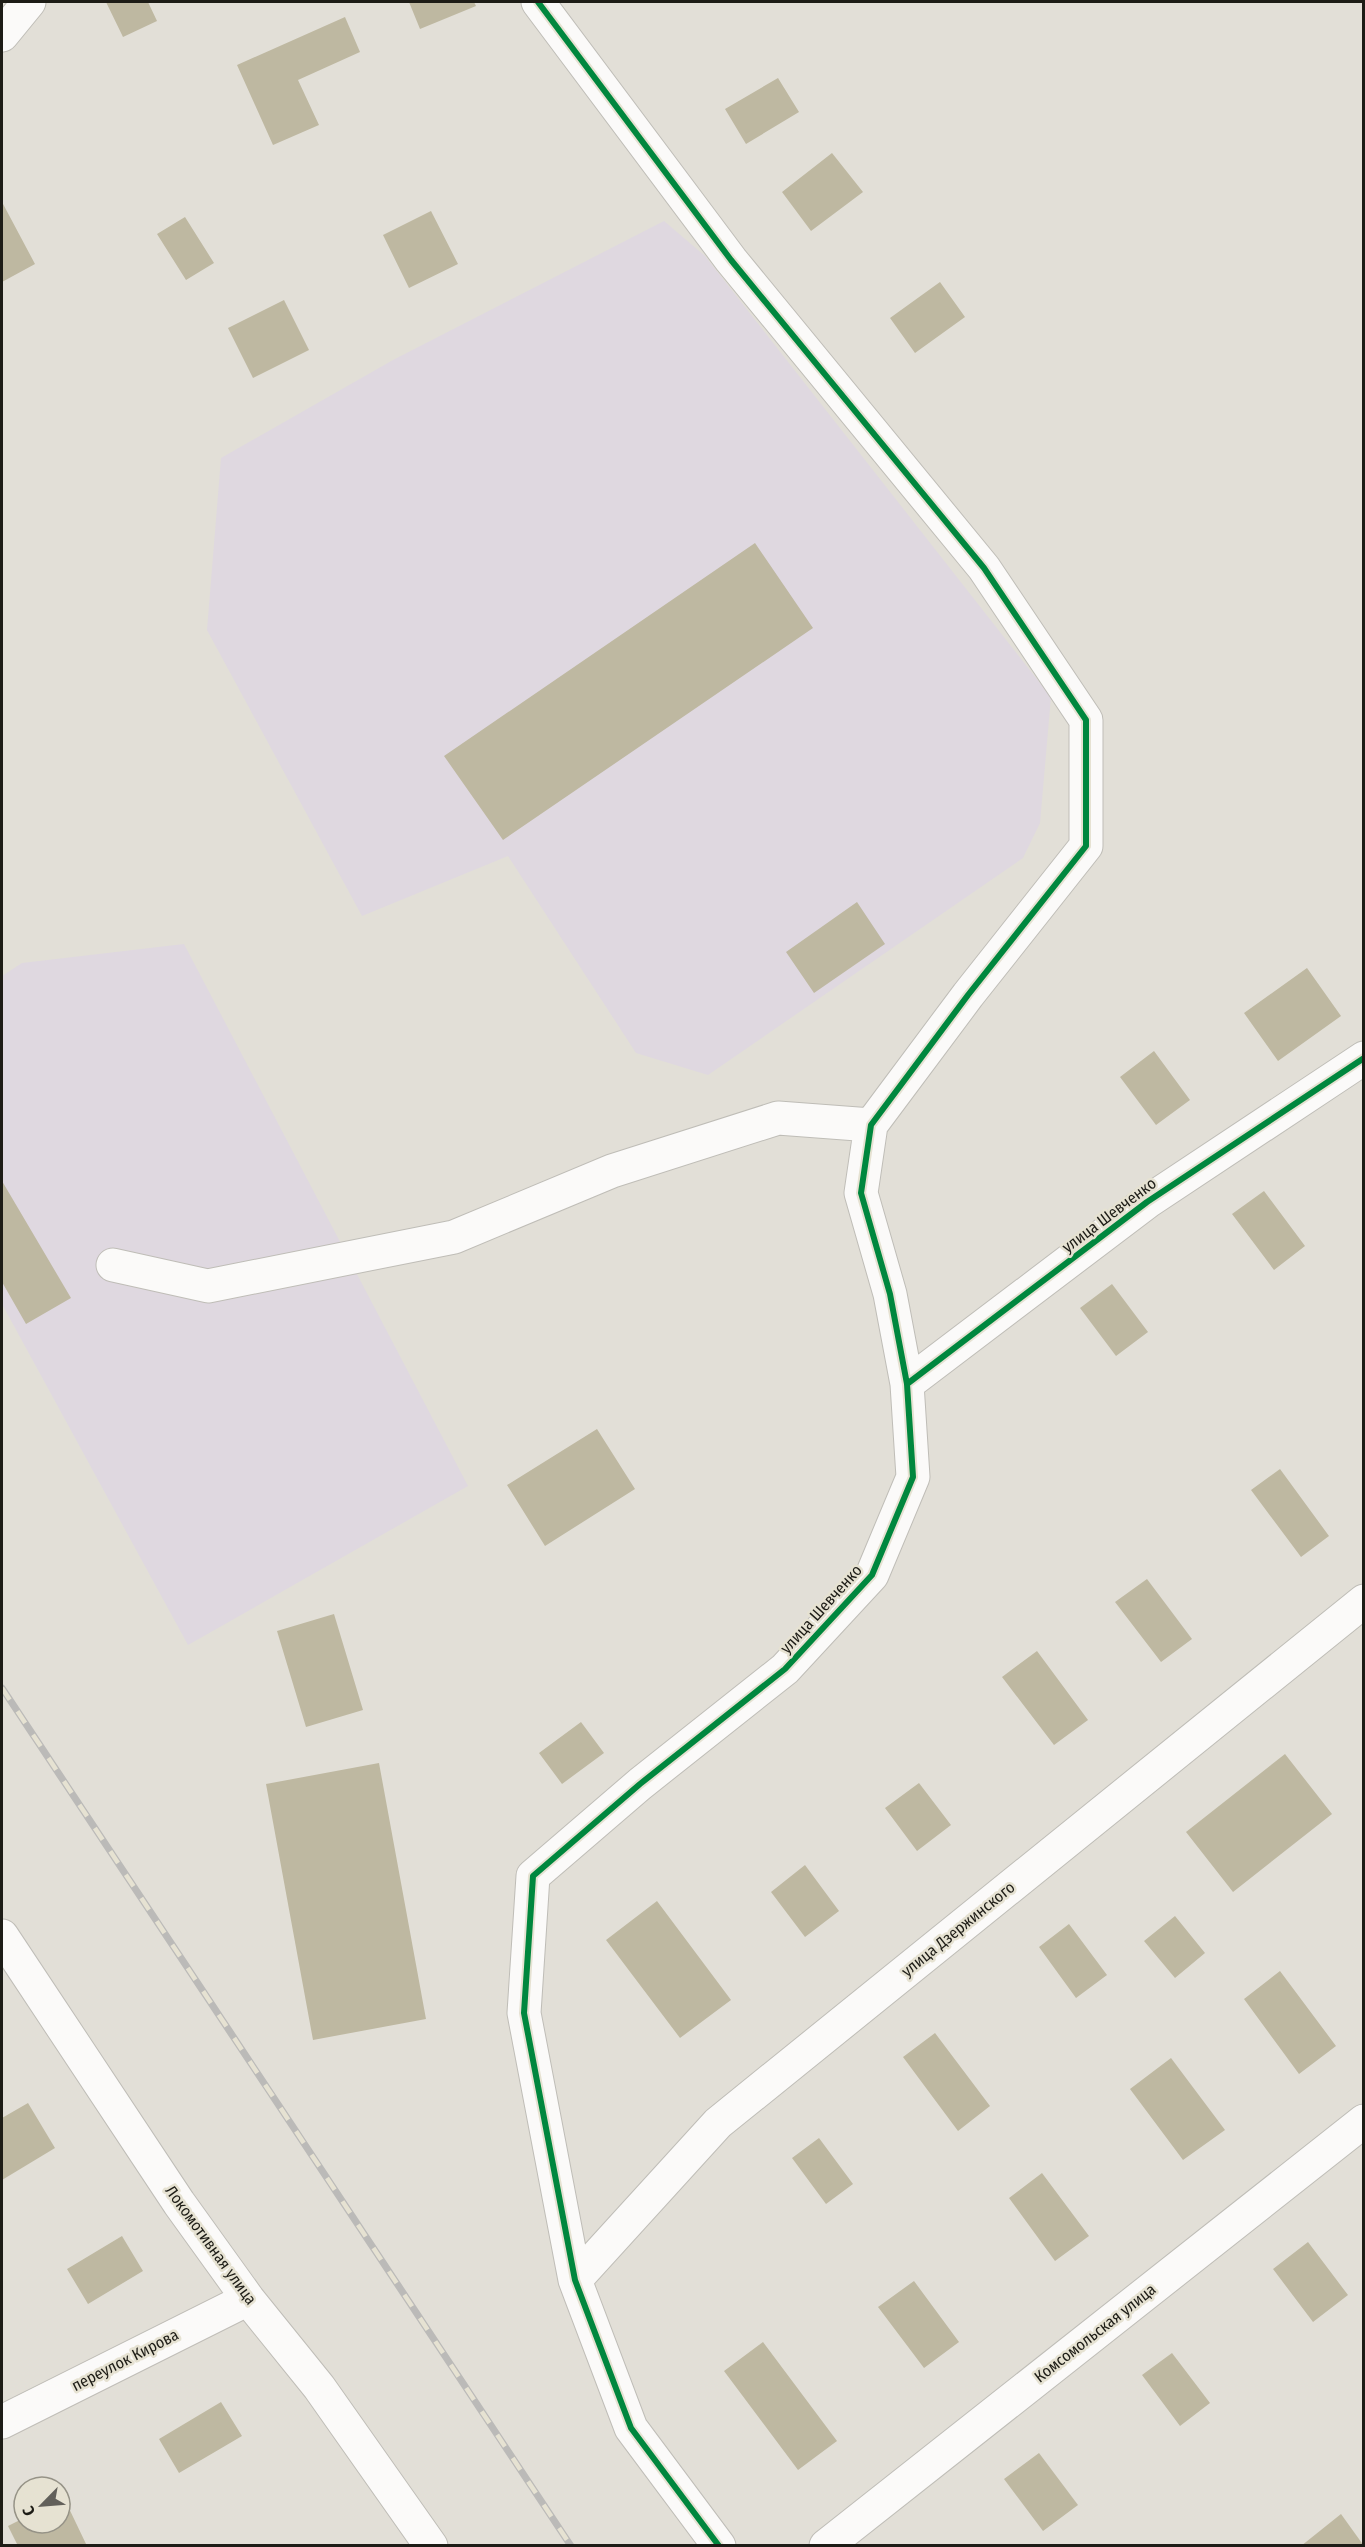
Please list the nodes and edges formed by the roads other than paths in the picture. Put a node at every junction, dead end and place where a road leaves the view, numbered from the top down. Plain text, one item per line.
1 (29, 2) edge
2 (538, 2) edge
3 (2, 35) edge
4 (1364, 1058) edge
5 (871, 1125) junction
6 (114, 1265) dead end
7 (908, 1384) junction
8 (1364, 1601) edge
9 (2, 1936) edge
10 (1364, 2121) edge
11 (575, 2280) junction
12 (248, 2299) junction
13 (2, 2422) edge
14 (431, 2546) edge
15 (718, 2546) edge
16 (826, 2546) edge

1 - 3 street
2 - 5 street
4 - 7 street, улица Шевченко
5 - 6 street
5 - 7 street
7 - 11 street, улица Шевченко
8 - 11 street, улица Дзержинского
9 - 12 street, Локомотивная улица
10 - 16 street, Комсомольская улица
11 - 15 street, улица Шевченко
12 - 13 street, переулок Кирова
12 - 14 street, Локомотивная улица

